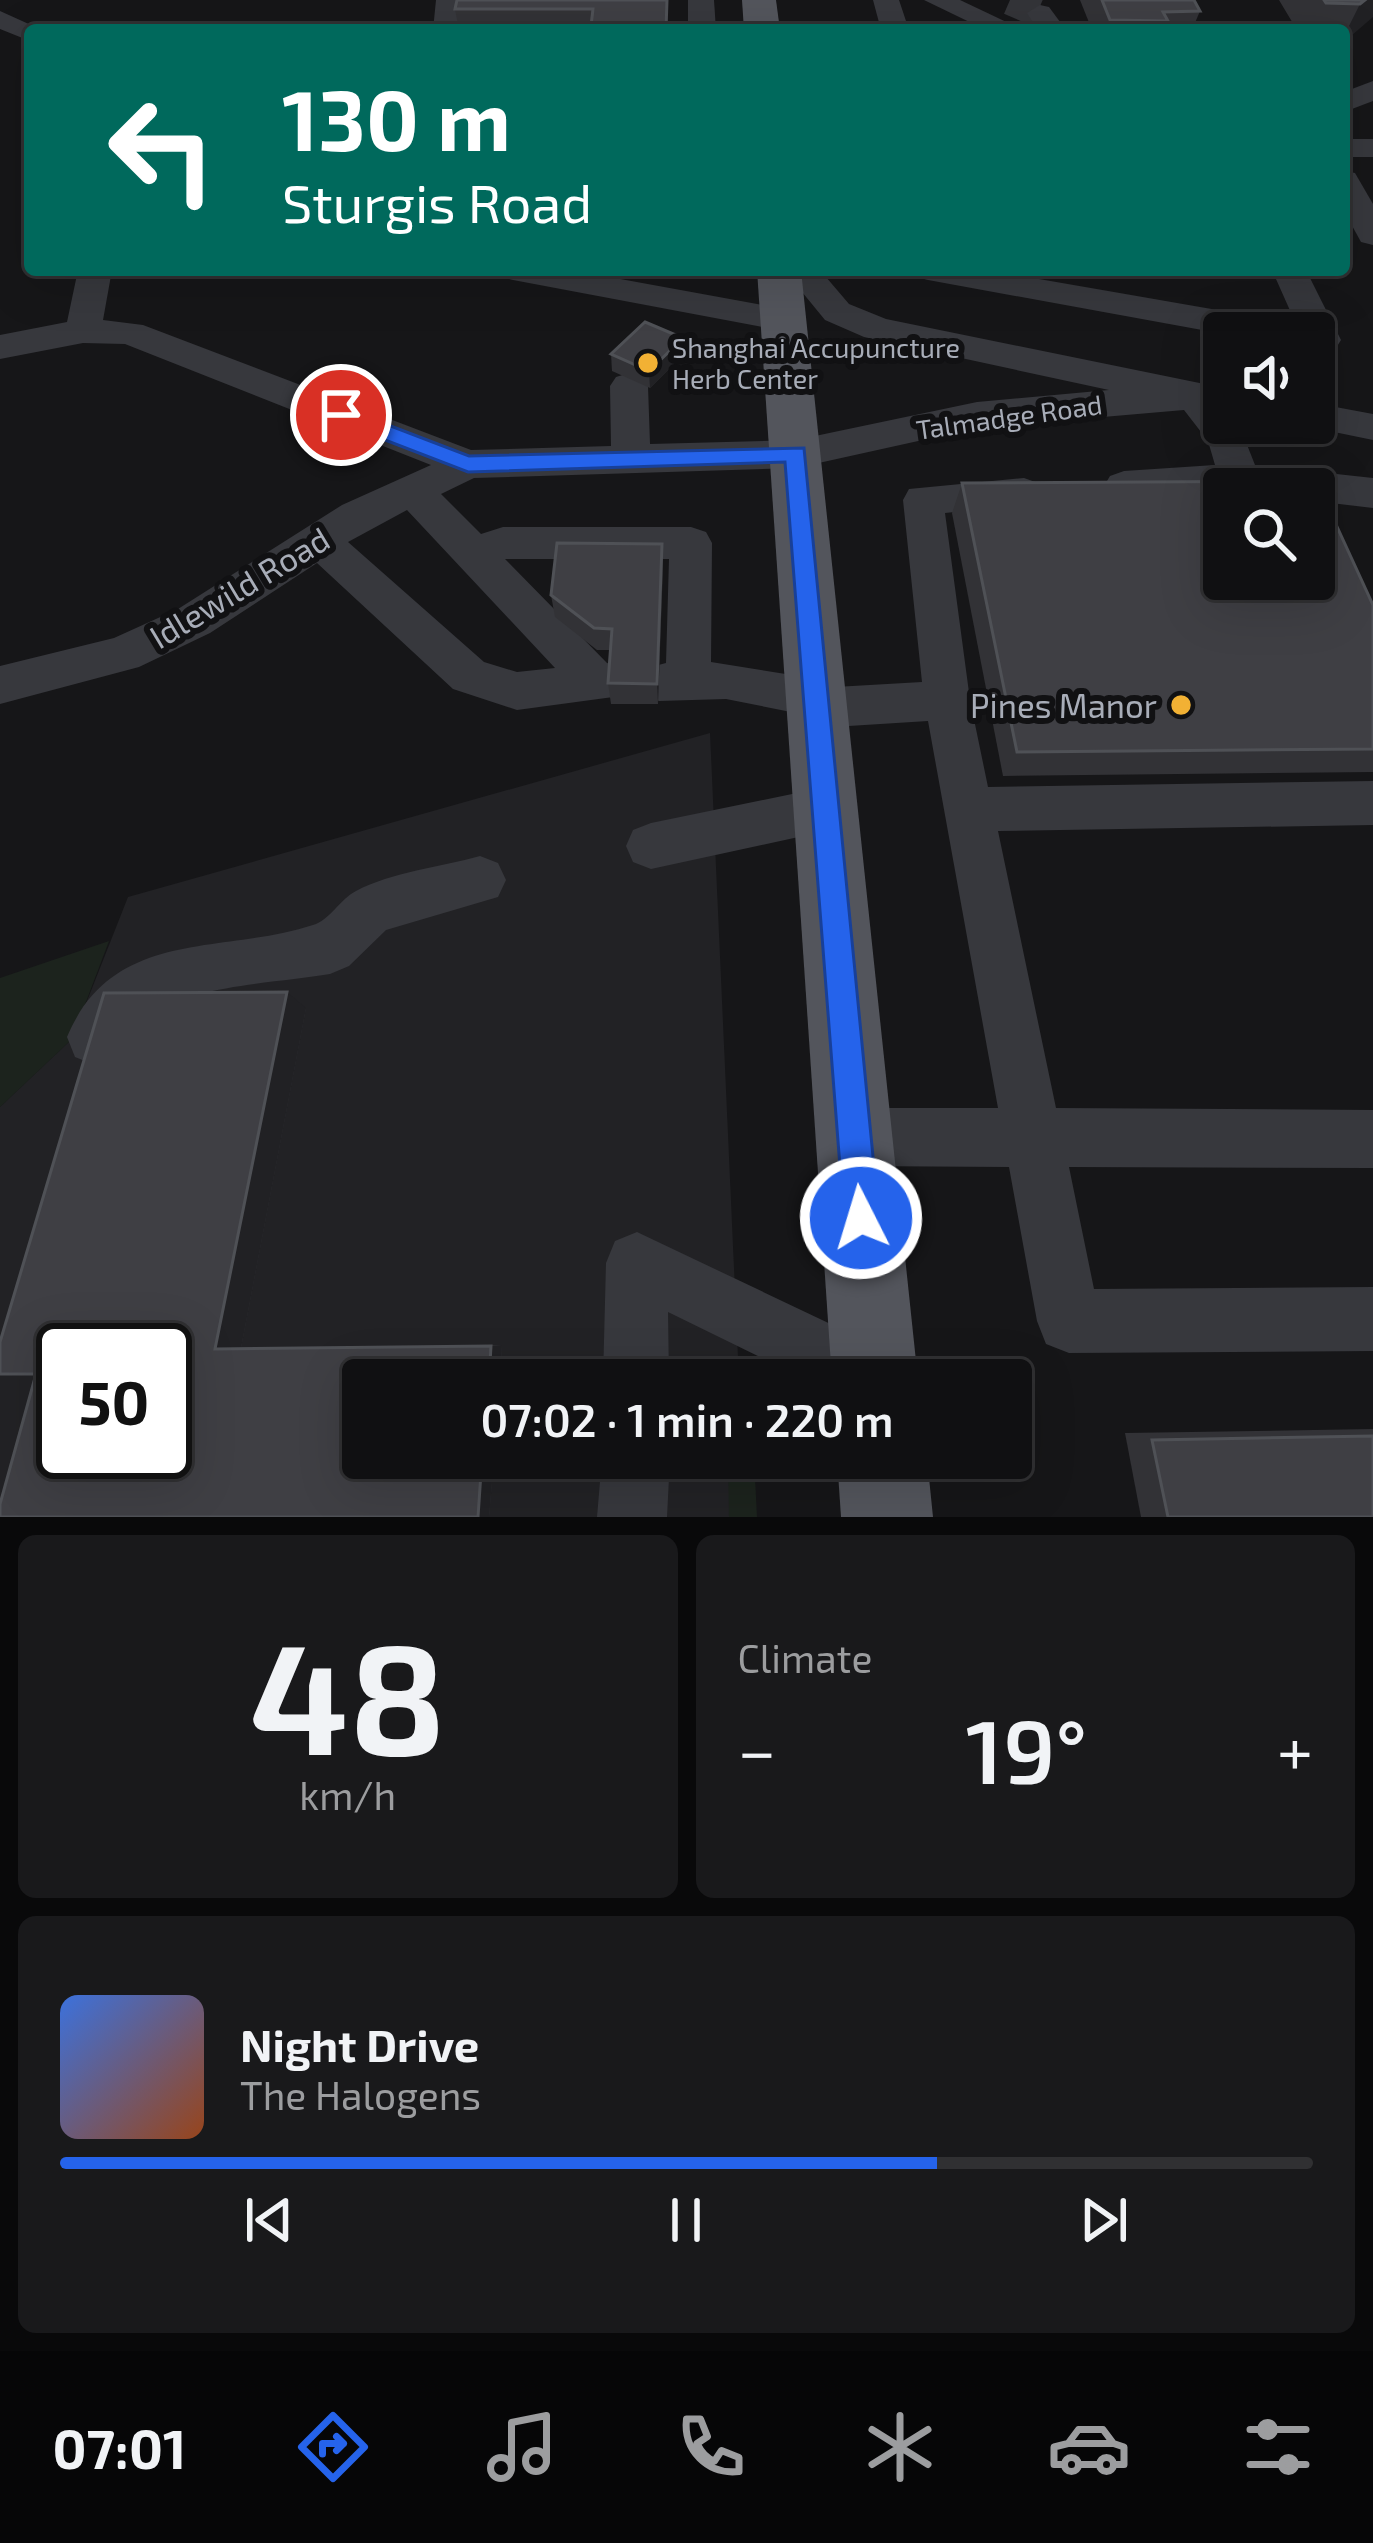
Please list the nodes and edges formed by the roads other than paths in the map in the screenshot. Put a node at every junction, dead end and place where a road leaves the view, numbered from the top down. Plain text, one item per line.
1 (938, 0) edge
2 (995, 24) edge
3 (1350, 191) edge
4 (1373, 235) edge
5 (94, 276) edge
6 (582, 276) edge
7 (780, 276) edge
8 (806, 276) edge
9 (962, 276) edge
10 (1292, 276) edge
11 (662, 283) edge
12 (1309, 312) edge
13 (1203, 319) edge
14 (784, 320) junction
15 (83, 332) junction
16 (0, 347) edge
17 (629, 386) edge
18 (1203, 398) edge
19 (1203, 399) edge
20 (1335, 420) edge
21 (1373, 427) edge
22 (796, 454) junction
23 (631, 459) junction
24 (468, 464) junction
25 (1203, 481) edge
26 (1335, 489) edge
27 (413, 490) junction
28 (1335, 494) edge
29 (1373, 494) edge
30 (1373, 535) edge
31 (320, 541) junction
32 (474, 554) junction
33 (0, 685) edge
34 (947, 700) junction
35 (817, 703) junction
36 (1373, 803) edge
37 (826, 809) junction
38 (968, 809) junction
39 (651, 846) dead end
40 (481, 880) dead end
41 (78, 1094) edge
42 (854, 1137) junction
43 (1033, 1139) junction
44 (1373, 1139) edge
45 (1373, 1319) edge
46 (636, 1359) edge
47 (832, 1359) edge
48 (873, 1359) edge
49 (635, 1479) edge
50 (884, 1479) edge
51 (632, 1517) edge
52 (887, 1517) edge

1 - 2 street
3 - 4 street
5 - 15 street
6 - 11 street
7 - 14 main road
8 - 18 street
9 - 13 street
10 - 12 street
11 - 14 street
14 - 22 main road
15 - 16 street
15 - 24 street
17 - 23 street
19 - 22 street, Talmadge Road
20 - 21 street
22 - 23 street, Talmadge Road
22 - 35 main road
23 - 24 street, Talmadge Road
24 - 27 street, Idlewild Road
25 - 34 street
26 - 29 street
27 - 31 street, Idlewild Road
27 - 32 street
28 - 30 street
31 - 32 street
31 - 33 street, Idlewild Road
32 - 35 street
34 - 35 street
34 - 38 street
35 - 37 main road
36 - 38 street
37 - 39 street
37 - 42 main road
38 - 43 street
40 - 41 street
42 - 43 street
42 - 48 main road
43 - 44 street
43 - 45 street
46 - 47 street
49 - 51 street
50 - 52 main road

